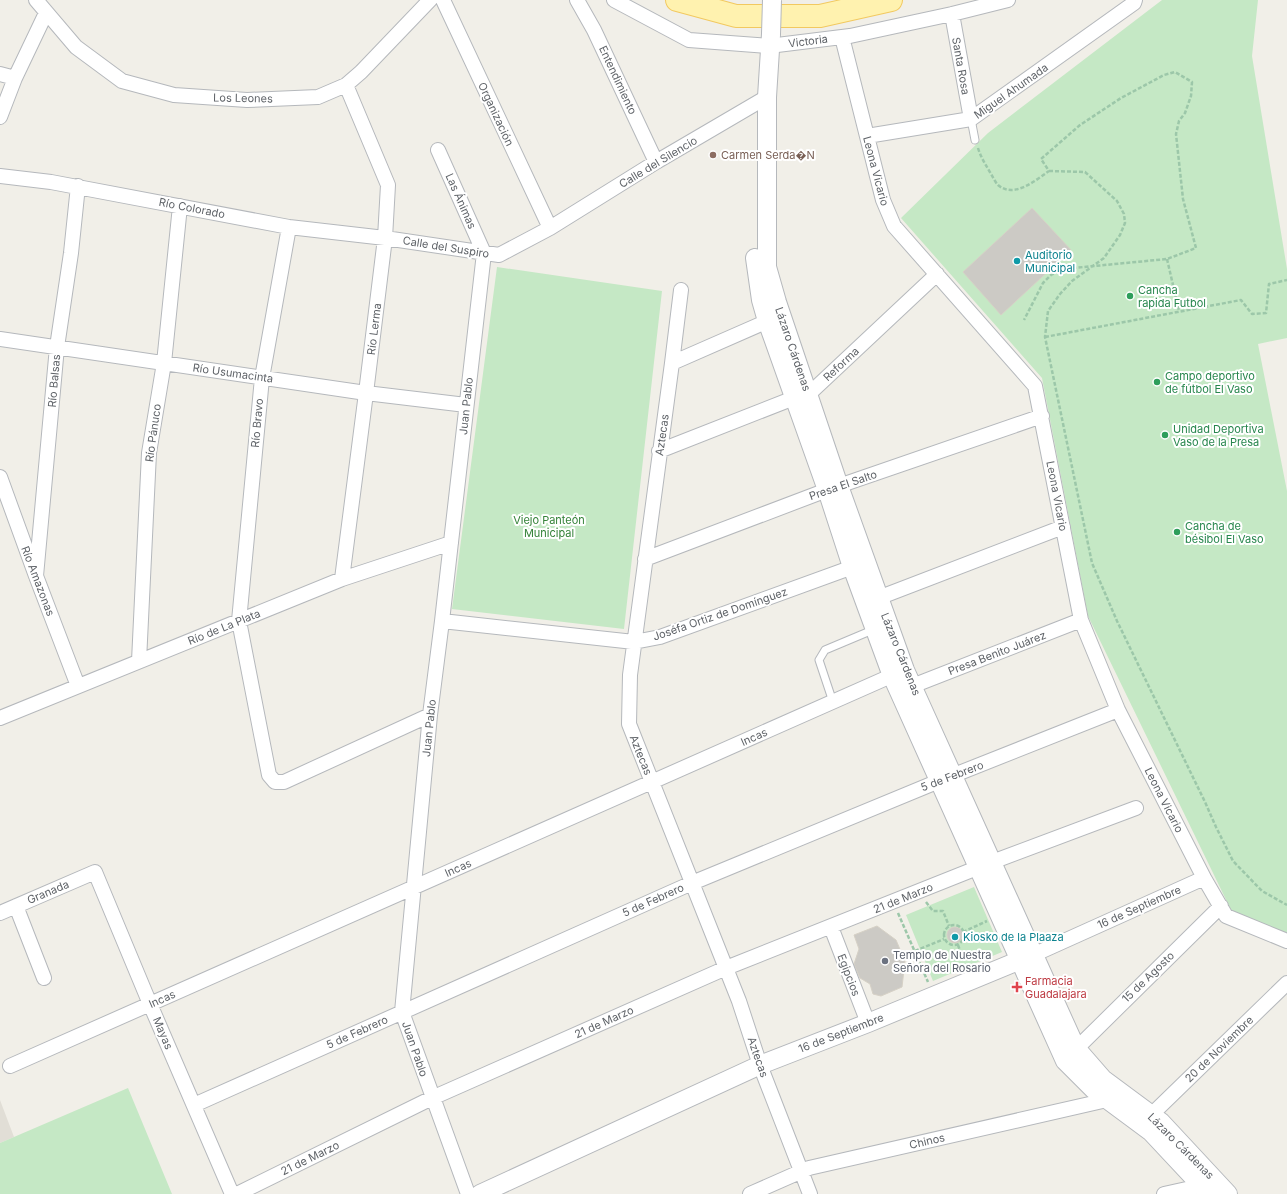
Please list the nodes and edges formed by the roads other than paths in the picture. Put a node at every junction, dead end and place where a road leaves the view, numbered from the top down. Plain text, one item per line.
1 (36, 0) edge
2 (430, 0) edge
3 (442, 0) edge
4 (577, 0) edge
5 (614, 0) edge
6 (677, 0) edge
7 (763, 0) edge
8 (772, 0) edge
9 (891, 0) edge
10 (1008, 0) edge
11 (1135, 0) edge
12 (46, 14) junction
13 (952, 14) junction
14 (842, 37) junction
15 (766, 39) junction
16 (0, 74) edge
17 (15, 78) junction
18 (346, 85) junction
19 (762, 101) junction
20 (0, 117) edge
21 (971, 119) junction
22 (867, 136) junction
23 (975, 140) road end
24 (438, 150) dead end
25 (656, 162) junction
26 (0, 176) edge
27 (78, 186) junction
28 (180, 206) junction
29 (289, 227) junction
30 (550, 228) junction
31 (385, 238) junction
32 (484, 253) junction
33 (937, 274) junction
34 (681, 290) dead end
35 (774, 318) junction
36 (0, 339) edge
37 (57, 347) junction
38 (164, 363) junction
39 (672, 363) junction
40 (262, 378) junction
41 (366, 392) junction
42 (802, 396) junction
43 (466, 405) junction
44 (1042, 416) junction
45 (659, 451) junction
46 (0, 477) edge
47 (833, 488) junction
48 (1063, 527) junction
49 (451, 543) junction
50 (645, 559) junction
51 (859, 565) junction
52 (36, 576) junction
53 (342, 579) junction
54 (878, 598) junction
55 (1081, 620) junction
56 (240, 621) junction
57 (442, 621) junction
58 (875, 629) junction
59 (634, 642) junction
60 (139, 661) junction
61 (902, 681) junction
62 (78, 686) junction
63 (834, 702) junction
64 (1118, 710) junction
65 (430, 715) junction
66 (0, 718) edge
67 (946, 778) junction
68 (652, 782) junction
69 (1136, 808) dead end
70 (985, 865) junction
71 (95, 872) joint
72 (1204, 878) junction
73 (692, 883) junction
74 (413, 888) junction
75 (16, 906) junction
76 (1221, 906) junction
77 (0, 913) edge
78 (831, 927) junction
79 (1287, 941) edge
80 (1027, 958) junction
81 (726, 968) junction
82 (44, 978) dead end
83 (1287, 983) edge
84 (150, 1004) junction
85 (402, 1012) junction
86 (868, 1023) junction
87 (1070, 1054) junction
88 (760, 1065) junction
89 (10, 1066) dead end
90 (1115, 1096) junction
91 (432, 1098) junction
92 (194, 1105) junction
93 (1146, 1120) junction
94 (802, 1171) junction
95 (1214, 1189) edge
96 (232, 1194) edge
97 (237, 1194) edge
98 (468, 1194) edge
99 (480, 1194) edge
100 (750, 1194) edge
101 (810, 1194) edge
102 (1164, 1194) edge

1 - 12 street, Los Leones
2 - 18 street, Los Leones
3 - 30 street, Organización
4 - 25 street, Entendimiento
5 - 15 street, Victoria
6 - 9 main road
7 - 15 street
8 - 15 street, bridge
10 - 13 street, Victoria
11 - 21 street, Miguel Ahumada
12 - 17 street
12 - 18 street, Los Leones
13 - 14 street, Victoria
13 - 21 street, Santa Rosa
14 - 15 street, Victoria
14 - 22 street, Leona Vicario
15 - 19 street, Lázaro Cárdenas
16 - 17 street
17 - 20 street
18 - 31 street, Río Lerma
19 - 25 street, Calle del Silencio
19 - 35 street, Lázaro Cárdenas
21 - 22 street, Miguel Ahumada
21 - 23 lane, Santa Rosa
22 - 33 street, Leona Vicario
24 - 32 street, Las Ánimas
25 - 30 street, Calle del Silencio
26 - 27 street, Río Colorado
27 - 28 street, Río Colorado
27 - 37 street, Río Balsas
28 - 29 street, Río Colorado
28 - 38 street, Río Pánuco
29 - 31 street, Río Colorado
29 - 40 street, Río Bravo
30 - 32 street, Calle del Suspiro
31 - 32 street, Calle del Suspiro
31 - 41 street, Río Lerma
32 - 43 street, Juan Pablo
33 - 42 street, Reforma
33 - 44 street, Leona Vicario
34 - 39 street, Aztecas
35 - 39 street
35 - 42 street, Lázaro Cárdenas
36 - 37 street, Río Usumacinta
37 - 38 street, Río Usumacinta
37 - 52 street, Río Balsas
38 - 40 street, Río Usumacinta
38 - 60 street, Río Pánuco
39 - 45 street, Aztecas
40 - 41 street, Río Usumacinta
40 - 56 street, Río Bravo
41 - 43 street, Río Usumacinta
41 - 53 street, Río Lerma
42 - 45 street, Reforma
42 - 47 street, Lázaro Cárdenas
43 - 49 street, Juan Pablo
44 - 47 street, Presa El Salto
44 - 48 street, Leona Vicario
45 - 50 street, Aztecas
46 - 52 street, Río Amazonas
47 - 50 street, Presa El Salto
47 - 51 street, Lázaro Cárdenas
48 - 54 street
48 - 55 street, Leona Vicario
49 - 53 street, Río de La Plata
49 - 57 street, Juan Pablo
50 - 59 street, Aztecas
51 - 54 street, Lázaro Cárdenas
51 - 58 street, Lázaro Cárdenas
51 - 59 street, Joséfa Ortiz de Domínguez
52 - 62 street, Río Amazonas
53 - 56 street, Río de La Plata
54 - 61 street, Lázaro Cárdenas
55 - 61 street, Presa Benito Juárez
55 - 64 street, Leona Vicario
56 - 60 street, Río de La Plata
56 - 65 street, Río Bravo
57 - 59 street, Joséfa Ortiz de Domínguez
57 - 65 street, Juan Pablo
58 - 61 street, Lázaro Cárdenas
58 - 63 lane
59 - 68 street, Aztecas
60 - 62 street, Río de La Plata
61 - 63 street, Incas
61 - 67 street, Lázaro Cárdenas
62 - 66 street, Río de La Plata
63 - 68 street, Incas
64 - 67 street, 5 de Febrero
64 - 72 street, Leona Vicario
65 - 74 street, Juan Pablo
67 - 70 street, Lázaro Cárdenas
67 - 73 street, 5 de Febrero
68 - 73 street, Aztecas
68 - 74 street, Incas
69 - 70 street, 21 de Marzo
70 - 78 street, 21 de Marzo
70 - 80 street, Lázaro Cárdenas
71 - 75 street, Granada
71 - 84 street, Mayas
72 - 76 street, Leona Vicario
72 - 80 street, 16 de Septiembre
73 - 81 street, Aztecas
73 - 85 street, 5 de Febrero
74 - 84 street, Incas
74 - 85 street, Juan Pablo
75 - 77 street, Granada
75 - 82 street
76 - 79 street, Leona Vicario
76 - 87 street, 15 de Agosto
78 - 81 street, 21 de Marzo
78 - 86 street, Egipcios
80 - 86 street, 16 de Septiembre
80 - 87 street, Lázaro Cárdenas
81 - 88 street, Aztecas
81 - 91 street, 21 de Marzo
83 - 93 street, 20 de Noviembre
84 - 89 street, Incas
84 - 92 street, Mayas
85 - 91 street, Juan Pablo
85 - 92 street, 5 de Febrero
86 - 88 street, 16 de Septiembre
87 - 90 street, Lázaro Cárdenas
88 - 94 street, Aztecas
88 - 99 street, 16 de Septiembre
90 - 93 street, Lázaro Cárdenas
90 - 94 street, Chinos
91 - 97 street, 21 de Marzo
91 - 98 street, Juan Pablo
92 - 96 street, Mayas
93 - 95 street, Lázaro Cárdenas
94 - 100 street, Chinos
94 - 101 street, Aztecas
95 - 102 street

